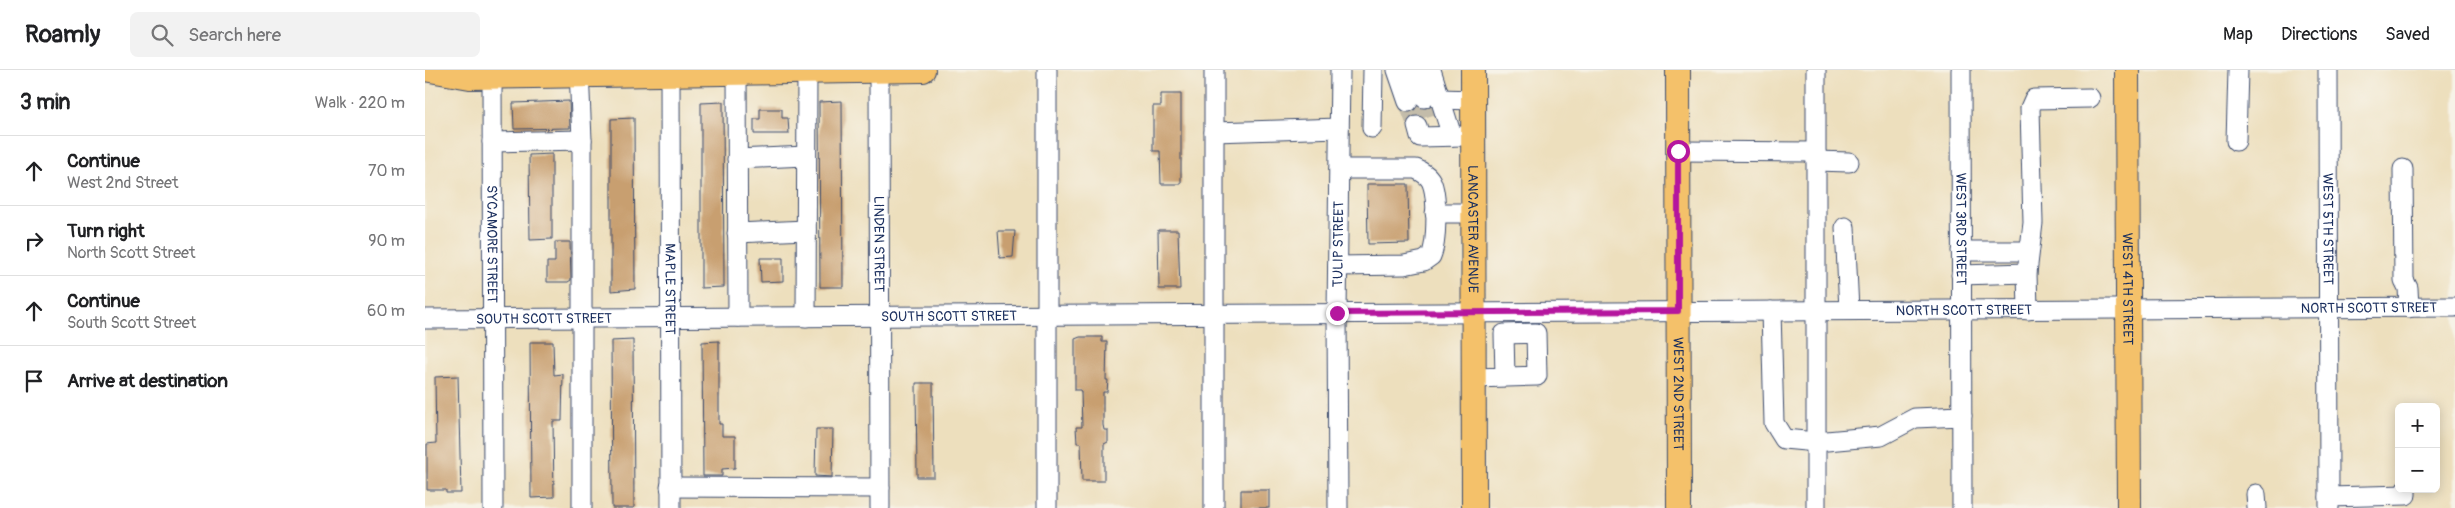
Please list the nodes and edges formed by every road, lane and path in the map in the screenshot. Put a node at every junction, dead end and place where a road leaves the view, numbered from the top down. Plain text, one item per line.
1 (430, 70) edge
2 (879, 70) edge
3 (923, 70) edge
4 (1047, 70) edge
5 (1214, 70) edge
6 (1340, 70) edge
7 (1373, 70) edge
8 (1397, 70) edge
9 (1415, 70) edge
10 (1431, 70) edge
11 (1473, 70) edge
12 (1677, 70) edge
13 (1816, 70) edge
14 (1961, 70) edge
15 (2127, 70) edge
16 (2238, 70) edge
17 (2328, 70) edge
18 (737, 71) edge
19 (807, 71) edge
20 (579, 72) edge
21 (670, 72) edge
22 (485, 74) edge
23 (425, 80) edge
24 (2091, 98) dead end
25 (1424, 100) junction
26 (1473, 100) junction
27 (1339, 128) junction
28 (1372, 128) dead end
29 (1214, 132) junction
30 (1442, 132) junction
31 (582, 140) junction
32 (2237, 141) dead end
33 (492, 142) junction
34 (1678, 151) junction
35 (807, 156) junction
36 (1816, 156) junction
37 (737, 160) junction
38 (1849, 162) dead end
39 (1339, 169) junction
40 (2403, 169) dead end
41 (1435, 213) junction
42 (1474, 213) junction
43 (1845, 227) dead end
44 (806, 230) junction
45 (737, 233) junction
46 (1961, 251) junction
47 (2029, 251) junction
48 (1338, 266) junction
49 (2027, 273) junction
50 (1961, 275) junction
51 (2455, 307) edge
52 (2328, 308) junction
53 (2409, 308) junction
54 (2128, 309) junction
55 (1849, 310) junction
56 (1961, 310) junction
57 (2028, 310) junction
58 (1678, 311) junction
59 (1771, 311) junction
60 (1816, 311) junction
61 (1474, 312) junction
62 (1337, 313) junction
63 (1214, 314) junction
64 (1047, 315) junction
65 (880, 316) junction
66 (738, 317) junction
67 (806, 317) junction
68 (582, 318) junction
69 (670, 318) junction
70 (425, 319) edge
71 (493, 319) junction
72 (1505, 377) dead end
73 (1474, 378) junction
74 (1962, 416) junction
75 (1816, 442) junction
76 (671, 487) junction
77 (880, 488) junction
78 (2406, 493) edge
79 (2329, 502) edge
80 (493, 508) edge
81 (582, 508) edge
82 (671, 508) edge
83 (880, 508) edge
84 (1047, 508) edge
85 (1214, 508) edge
86 (1338, 508) edge
87 (1474, 508) edge
88 (1679, 508) edge
89 (1816, 508) edge
90 (1962, 508) edge
91 (2129, 508) edge

1 - 22 main road
2 - 3 main road
2 - 19 main road
2 - 65 street, LINDEN STREET
4 - 64 street
5 - 29 street
6 - 27 street, TULIP STREET
7 - 28 street
8 - 25 street
9 - 25 street
10 - 25 street
11 - 26 main road, LANCASTER AVENUE
12 - 34 main road, WEST 2ND STREET
13 - 36 street
14 - 46 street, WEST 3RD STREET
15 - 54 main road, WEST 4TH STREET
16 - 32 street
17 - 52 street, WEST 5TH STREET
18 - 19 main road
18 - 21 main road
18 - 37 street
19 - 35 street
20 - 21 main road
20 - 22 main road
20 - 31 street
21 - 69 street, MAPLE STREET
22 - 23 street
22 - 33 street, SYCAMORE STREET
24 - 47 street
25 - 26 street
25 - 30 street
26 - 30 main road, LANCASTER AVENUE
27 - 29 street
27 - 39 street, TULIP STREET
29 - 63 street
30 - 42 main road, LANCASTER AVENUE
31 - 33 street
31 - 68 street
33 - 71 street, SYCAMORE STREET
34 - 36 street
34 - 58 main road, WEST 2ND STREET
35 - 37 street
35 - 44 street
36 - 38 street
36 - 60 street
37 - 45 street
39 - 41 street
39 - 48 street, TULIP STREET
40 - 53 street
41 - 42 street
41 - 48 street
42 - 61 main road, LANCASTER AVENUE
43 - 55 street
44 - 45 street
44 - 67 street
45 - 66 street
46 - 47 street
46 - 50 street, WEST 3RD STREET
47 - 49 street
48 - 62 street, TULIP STREET
49 - 50 street
49 - 57 street
50 - 56 street, WEST 3RD STREET
51 - 53 street, NORTH SCOTT STREET
52 - 53 street, NORTH SCOTT STREET
52 - 54 street, NORTH SCOTT STREET
52 - 79 street, WEST 5TH STREET
54 - 57 street, NORTH SCOTT STREET
54 - 91 main road, WEST 4TH STREET
55 - 56 street, NORTH SCOTT STREET
55 - 60 street, NORTH SCOTT STREET
56 - 57 street, NORTH SCOTT STREET
56 - 74 street, WEST 3RD STREET
58 - 59 street, NORTH SCOTT STREET
58 - 61 street, NORTH SCOTT STREET
58 - 88 main road, WEST 2ND STREET
59 - 60 street, NORTH SCOTT STREET
59 - 75 street
60 - 75 street
61 - 62 street, SOUTH SCOTT STREET
61 - 73 main road, LANCASTER AVENUE
62 - 63 street, SOUTH SCOTT STREET
62 - 86 street, TULIP STREET
63 - 64 street, SOUTH SCOTT STREET
63 - 85 street
64 - 65 street, SOUTH SCOTT STREET
64 - 84 street
65 - 67 street, SOUTH SCOTT STREET
65 - 77 street, LINDEN STREET
66 - 67 street, SOUTH SCOTT STREET
66 - 69 street, SOUTH SCOTT STREET
68 - 69 street, SOUTH SCOTT STREET
68 - 71 street, SOUTH SCOTT STREET
68 - 81 street
69 - 76 street, MAPLE STREET
70 - 71 street, SOUTH SCOTT STREET
71 - 80 street, SYCAMORE STREET
72 - 73 street
73 - 87 main road, LANCASTER AVENUE
74 - 75 street
74 - 90 street, WEST 3RD STREET
75 - 89 street
76 - 77 street
76 - 82 street, MAPLE STREET
77 - 83 street, LINDEN STREET
78 - 79 street

